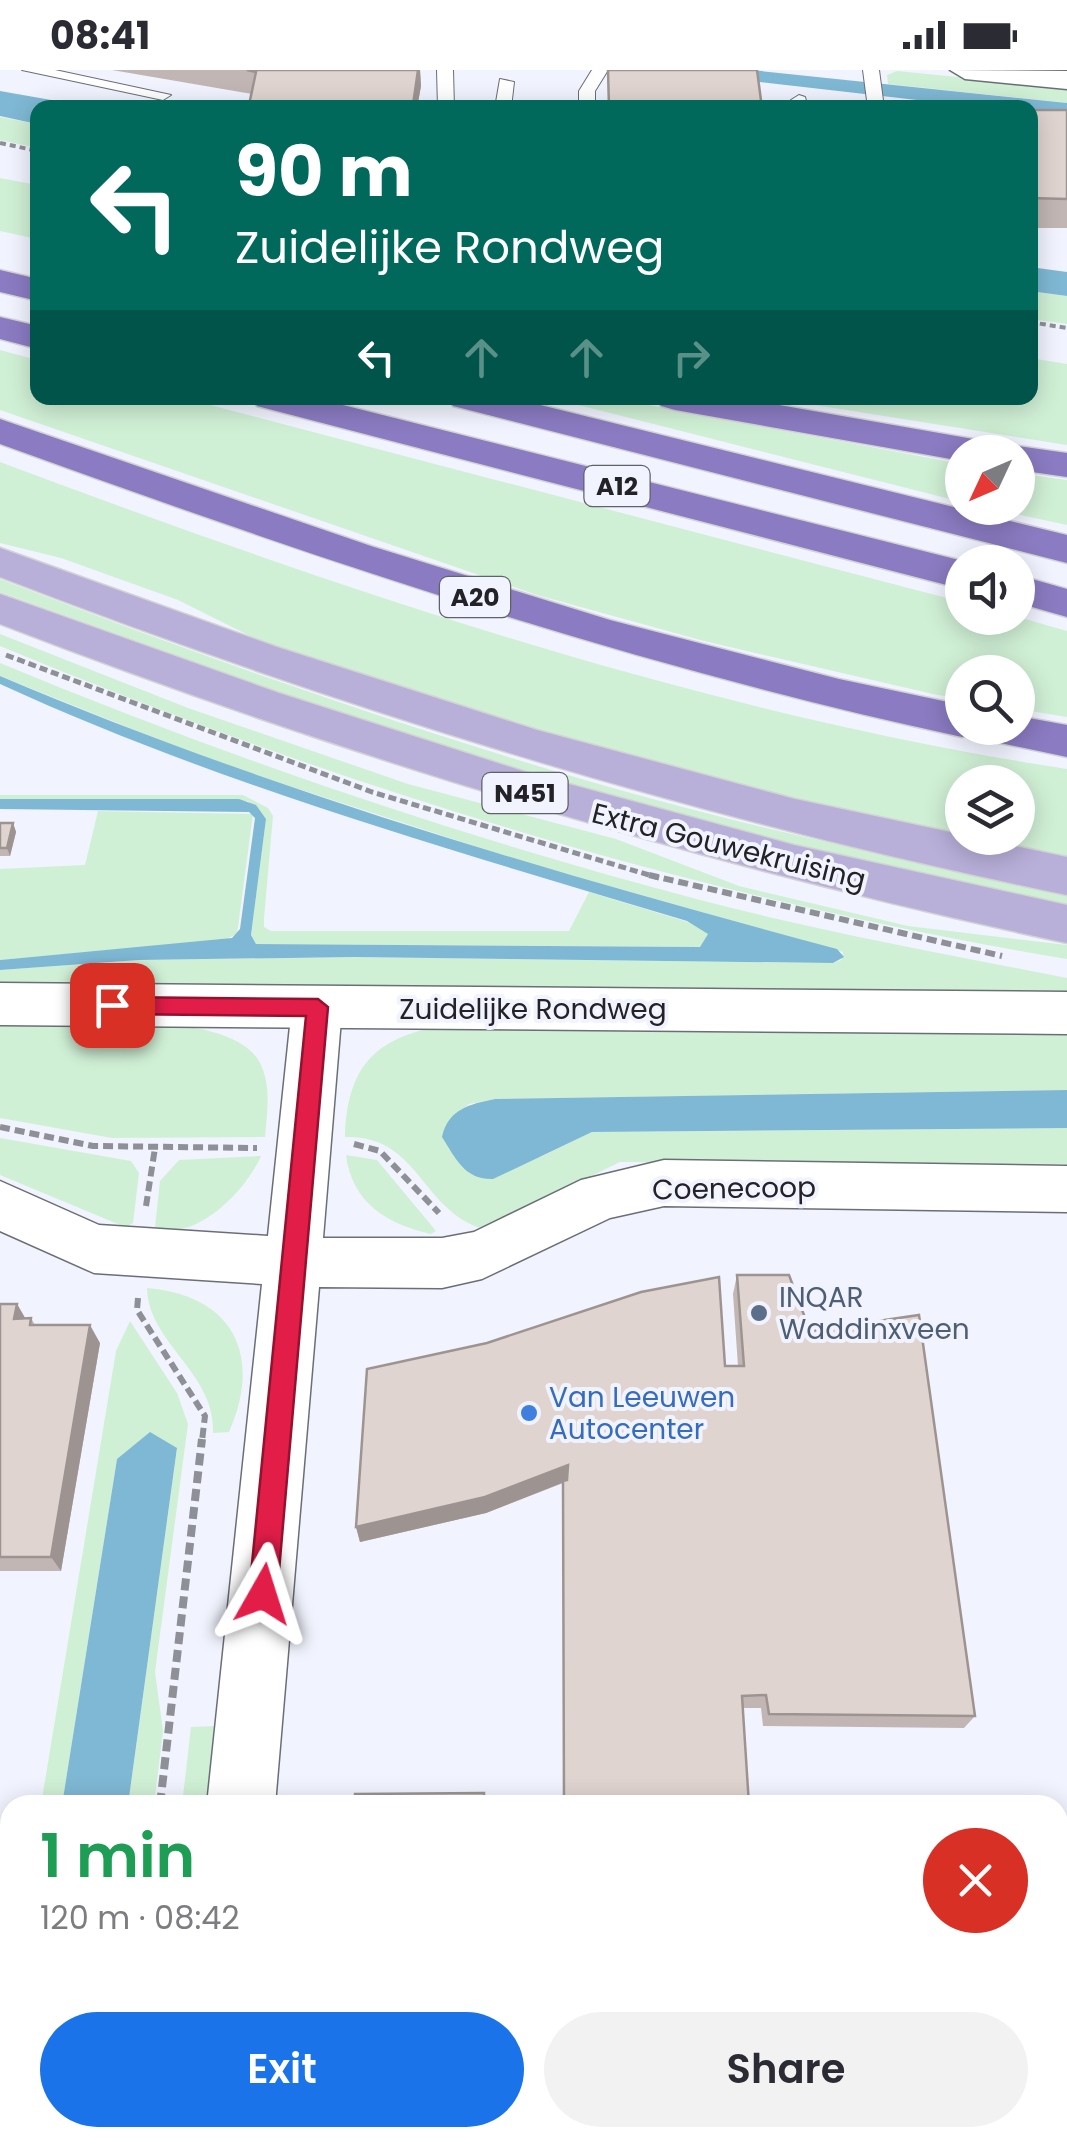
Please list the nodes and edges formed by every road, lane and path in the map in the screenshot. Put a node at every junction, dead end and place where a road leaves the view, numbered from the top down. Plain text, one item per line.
1 (30, 70) edge
2 (445, 70) edge
3 (600, 70) edge
4 (964, 70) edge
5 (871, 73) edge
6 (1067, 80) edge
7 (506, 82) dead end
8 (163, 95) dead end
9 (446, 100) edge
10 (504, 100) edge
11 (587, 100) edge
12 (875, 100) edge
13 (0, 143) edge
14 (30, 149) edge
15 (0, 250) edge
16 (30, 256) edge
17 (0, 280) edge
18 (30, 288) edge
19 (1038, 323) edge
20 (0, 328) edge
21 (1067, 328) edge
22 (30, 336) edge
23 (297, 405) edge
24 (495, 405) edge
25 (714, 405) edge
26 (0, 430) edge
27 (945, 446) edge
28 (1035, 460) edge
29 (1067, 465) edge
30 (1067, 549) edge
31 (0, 562) edge
32 (945, 571) edge
33 (1035, 594) edge
34 (1067, 602) edge
35 (0, 608) edge
36 (945, 717) edge
37 (1035, 735) edge
38 (1067, 741) edge
39 (1067, 876) edge
40 (1067, 924) edge
41 (0, 1004) edge
42 (318, 1007) junction
43 (1067, 1013) edge
44 (0, 1128) edge
45 (1067, 1190) edge
46 (0, 1205) edge
47 (138, 1254) junction
48 (296, 1262) junction
49 (161, 1795) edge
50 (242, 1795) edge

1 - 8 lane
2 - 9 lane
3 - 11 lane
4 - 6 street
5 - 12 lane
7 - 10 lane
13 - 14 path
15 - 16 highway
17 - 18 highway
19 - 21 path
20 - 22 highway
23 - 32 highway, A12
24 - 30 highway, A12
25 - 27 highway
26 - 36 highway, A20
28 - 29 highway
31 - 39 main road, Extra Gouwekruising / N451
33 - 34 highway
35 - 40 main road, Extra Gouwekruising / N451
37 - 38 highway
41 - 42 main road, Zuidelijke Rondweg
42 - 43 main road, Zuidelijke Rondweg
42 - 48 street
44 - 47 path
45 - 48 street, Coenecoop
46 - 47 street, Coenecoop
47 - 48 street, Coenecoop
47 - 49 path
48 - 50 street

